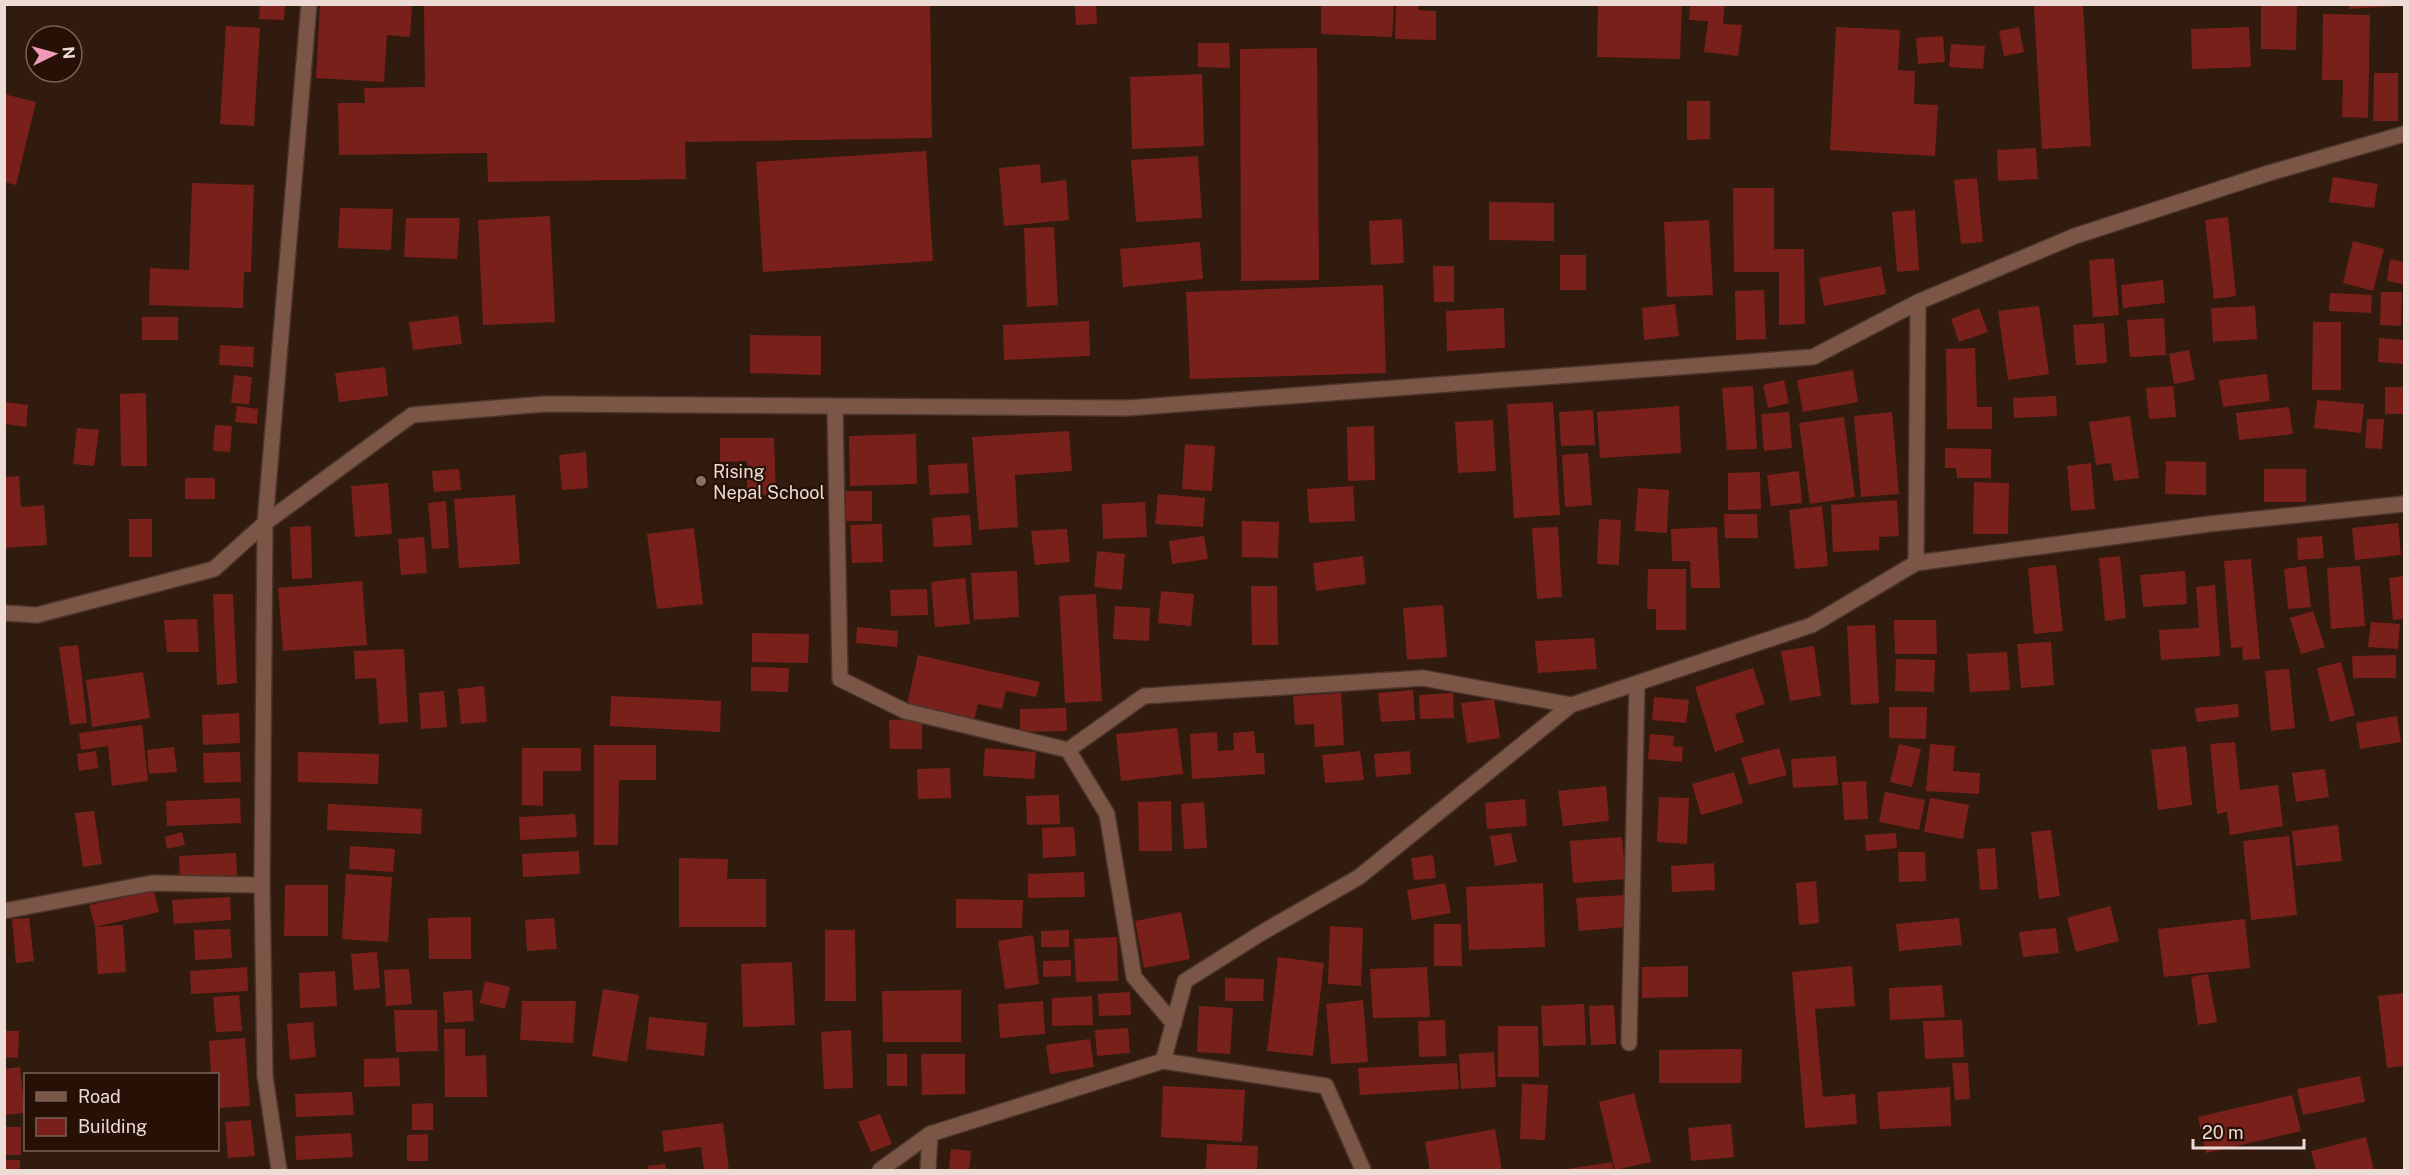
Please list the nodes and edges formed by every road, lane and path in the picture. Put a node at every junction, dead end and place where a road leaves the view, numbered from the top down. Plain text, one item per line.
1 (309, 4) edge
2 (2404, 134) edge
3 (1918, 302) junction
4 (835, 408) junction
5 (2404, 504) edge
6 (265, 522) junction
7 (1916, 563) junction
8 (4, 613) edge
9 (1637, 683) junction
10 (1571, 705) junction
11 (1068, 750) junction
12 (262, 885) junction
13 (4, 911) edge
14 (1174, 1024) junction
15 (1629, 1043) dead end
16 (1163, 1061) junction
17 (930, 1134) junction
18 (279, 1170) edge
19 (880, 1170) edge
20 (928, 1170) edge
21 (1363, 1170) edge

1 - 6 street
2 - 3 street
3 - 4 street
3 - 7 street
4 - 6 street
4 - 11 street
5 - 7 street
6 - 8 street
6 - 12 street
7 - 9 street
9 - 10 street
9 - 15 street
10 - 11 street
10 - 14 street
11 - 14 street
12 - 13 street
12 - 18 street
14 - 16 street
16 - 17 street
16 - 21 street
17 - 19 street
17 - 20 street

